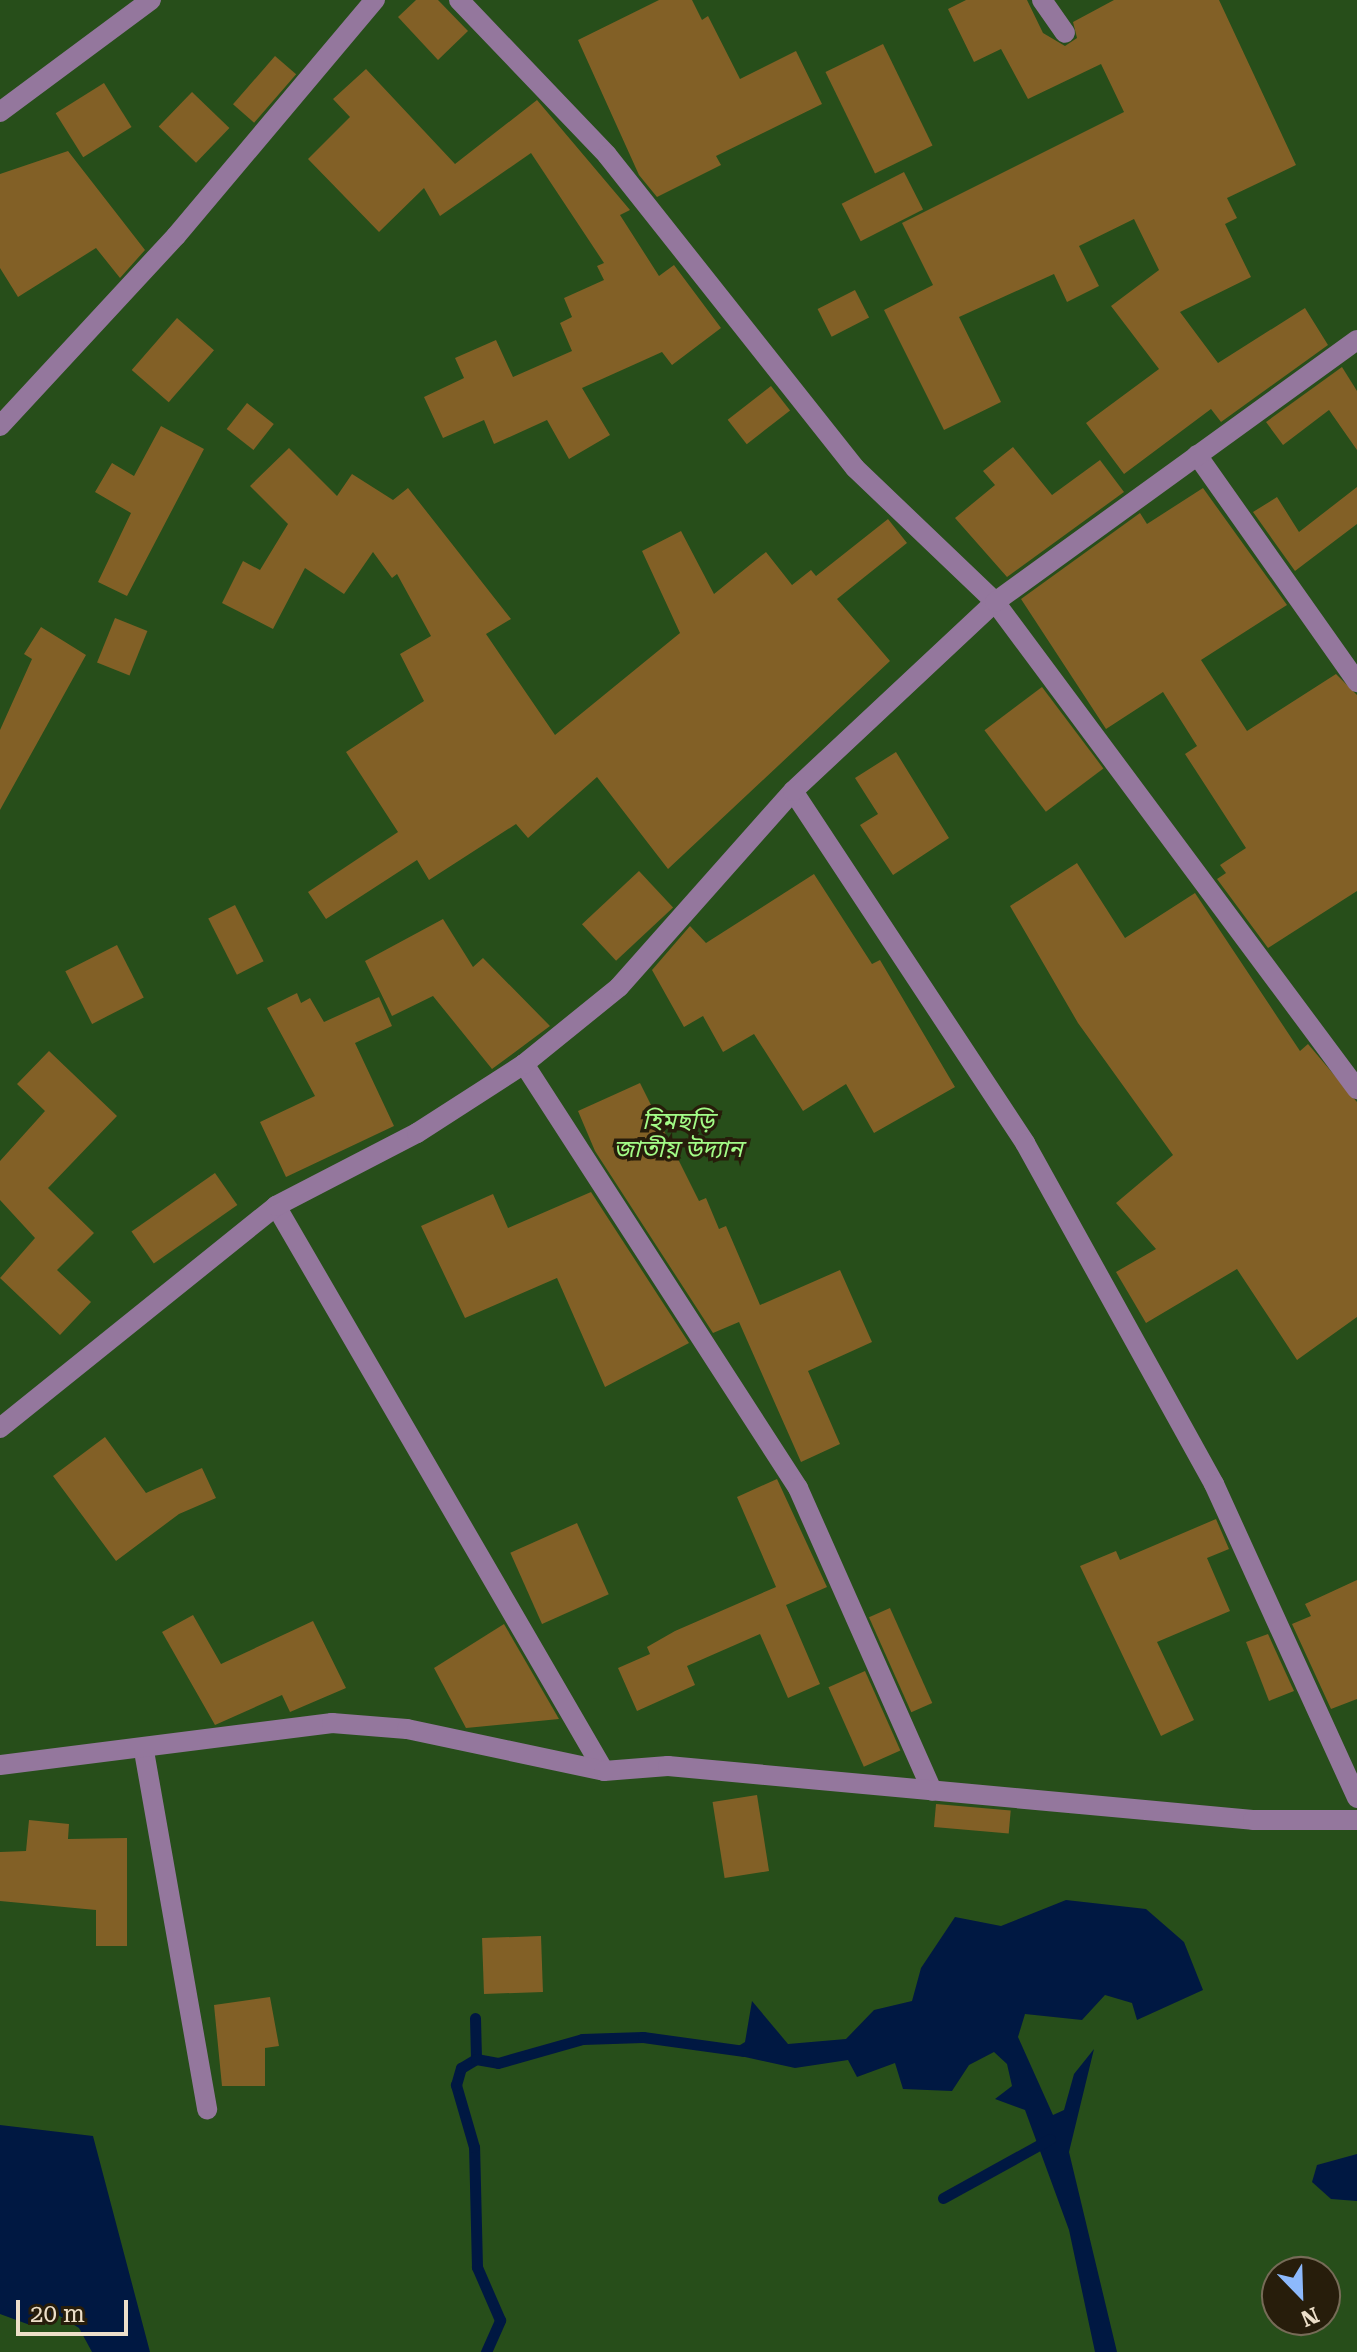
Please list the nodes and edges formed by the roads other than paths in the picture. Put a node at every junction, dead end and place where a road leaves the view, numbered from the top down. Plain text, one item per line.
1 (151, 0) edge
2 (375, 0) edge
3 (459, 0) edge
4 (1042, 0) edge
5 (1065, 33) dead end
6 (0, 112) edge
7 (1357, 340) edge
8 (0, 426) edge
9 (1197, 455) junction
10 (995, 602) junction
11 (1357, 682) edge
12 (793, 791) junction
13 (524, 1064) junction
14 (1357, 1089) edge
15 (276, 1206) junction
16 (0, 1428) edge
17 (144, 1751) junction
18 (0, 1765) edge
19 (604, 1771) junction
20 (932, 1791) junction
21 (1357, 1798) edge
22 (1357, 1820) edge
23 (207, 2110) dead end

1 - 6 street
2 - 8 street
3 - 10 street
4 - 5 street
7 - 9 street
9 - 10 street
9 - 11 street
10 - 12 street
10 - 14 street
12 - 13 street
12 - 21 street
13 - 15 street
13 - 20 street
15 - 16 street
15 - 19 street
17 - 18 street
17 - 19 street
17 - 23 street
19 - 20 street
20 - 22 street

